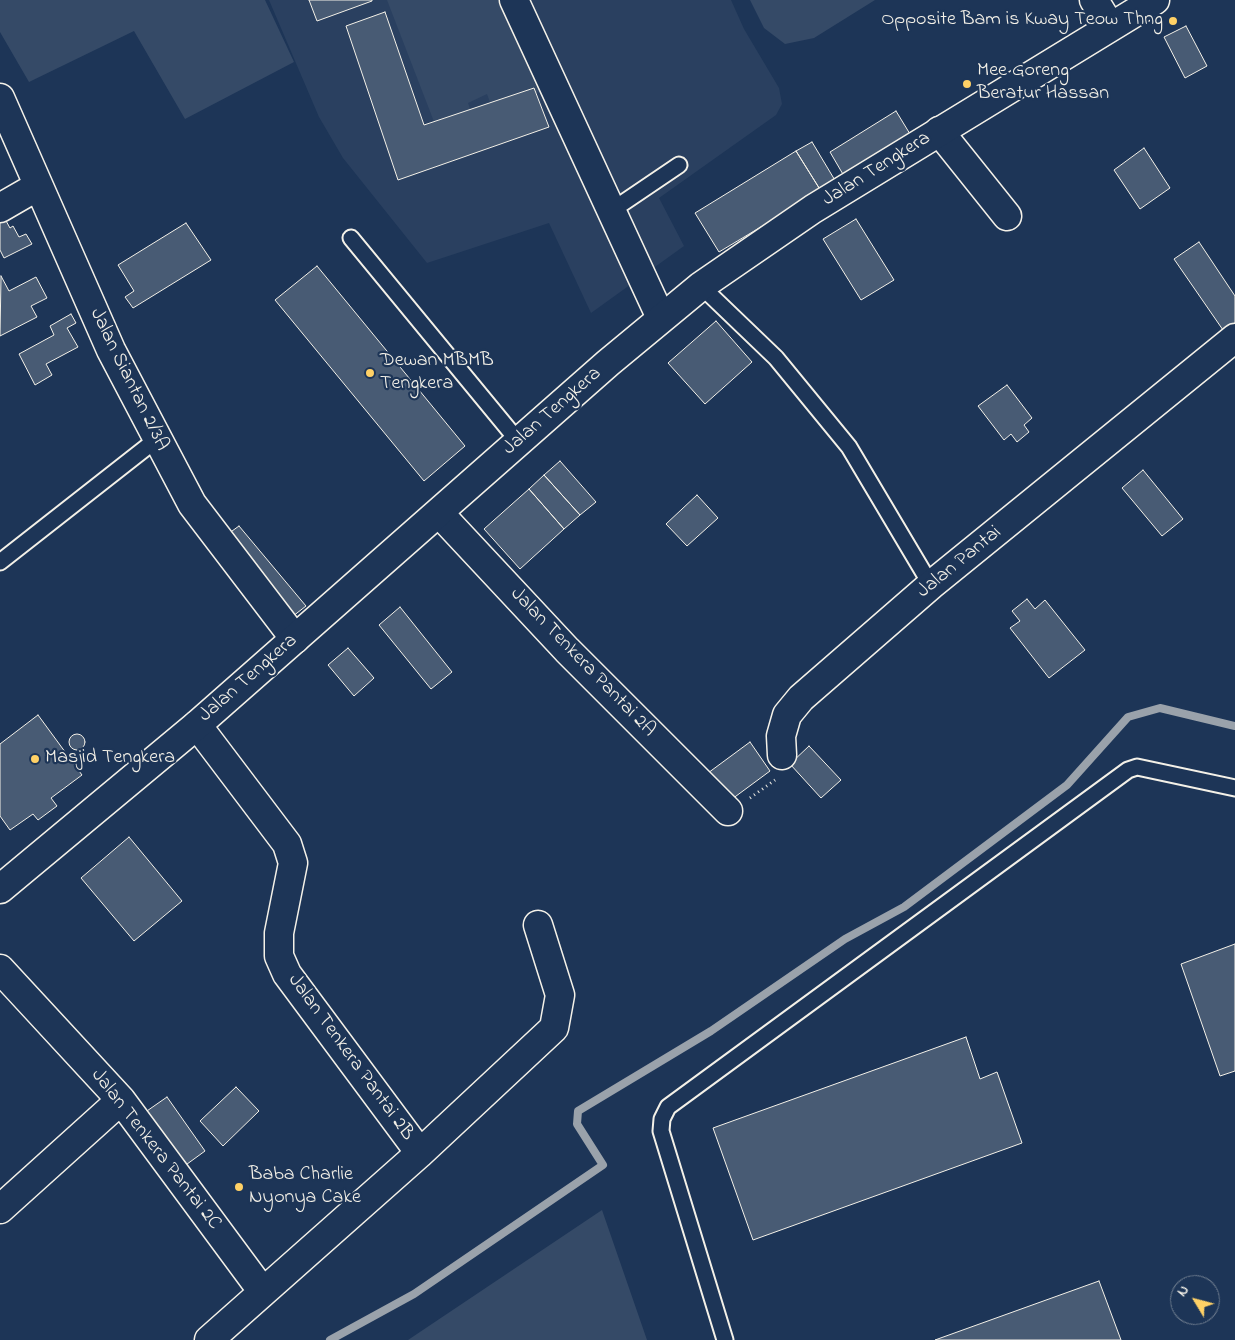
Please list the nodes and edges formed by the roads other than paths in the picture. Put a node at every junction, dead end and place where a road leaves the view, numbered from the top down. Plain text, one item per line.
1 (514, 0) edge
2 (1094, 0) edge
3 (1154, 0) edge
4 (1110, 26) junction
5 (0, 98) edge
6 (938, 131) junction
7 (679, 165) dead end
8 (38, 186) junction
9 (0, 208) edge
10 (611, 211) junction
11 (1007, 216) dead end
12 (351, 238) dead end
13 (701, 286) junction
14 (661, 318) junction
15 (1235, 338) edge
16 (157, 439) junction
17 (519, 442) junction
18 (439, 513) junction
19 (0, 562) edge
20 (940, 578) junction
21 (295, 639) junction
22 (196, 725) junction
23 (782, 755) road end
24 (1235, 788) edge
25 (728, 811) road end
26 (0, 890) edge
27 (538, 925) dead end
28 (0, 969) edge
29 (122, 1100) junction
30 (420, 1153) junction
31 (0, 1209) edge
32 (263, 1292) junction
33 (209, 1340) edge
34 (725, 1340) edge

1 - 10 street
2 - 4 street
3 - 4 street, Jalan Tengkera
4 - 6 street, Jalan Tengkera
5 - 8 street, Jalan Siantan 2/3A
6 - 11 street
6 - 13 street, Jalan Tengkera
7 - 10 lane
8 - 9 street
8 - 16 street, Jalan Siantan 2/3A
10 - 14 street
12 - 17 lane
13 - 14 street, Jalan Tengkera
13 - 20 lane
14 - 17 street, Jalan Tengkera
15 - 20 street, Jalan Pantai
16 - 19 lane
16 - 21 street, Jalan Siantan 2/3A
17 - 18 street, Jalan Tengkera
18 - 21 street, Jalan Tengkera
18 - 25 street, Jalan Tenkera Pantai 2A
20 - 23 street, Jalan Pantai
21 - 22 street, Jalan Tengkera
22 - 26 street, Jalan Tengkera
22 - 30 street, Jalan Tenkera Pantai 2B
24 - 34 lane
27 - 30 street
28 - 29 street, Jalan Tenkera Pantai 2C
29 - 31 street
29 - 32 street, Jalan Tenkera Pantai 2C
30 - 32 street
32 - 33 street

